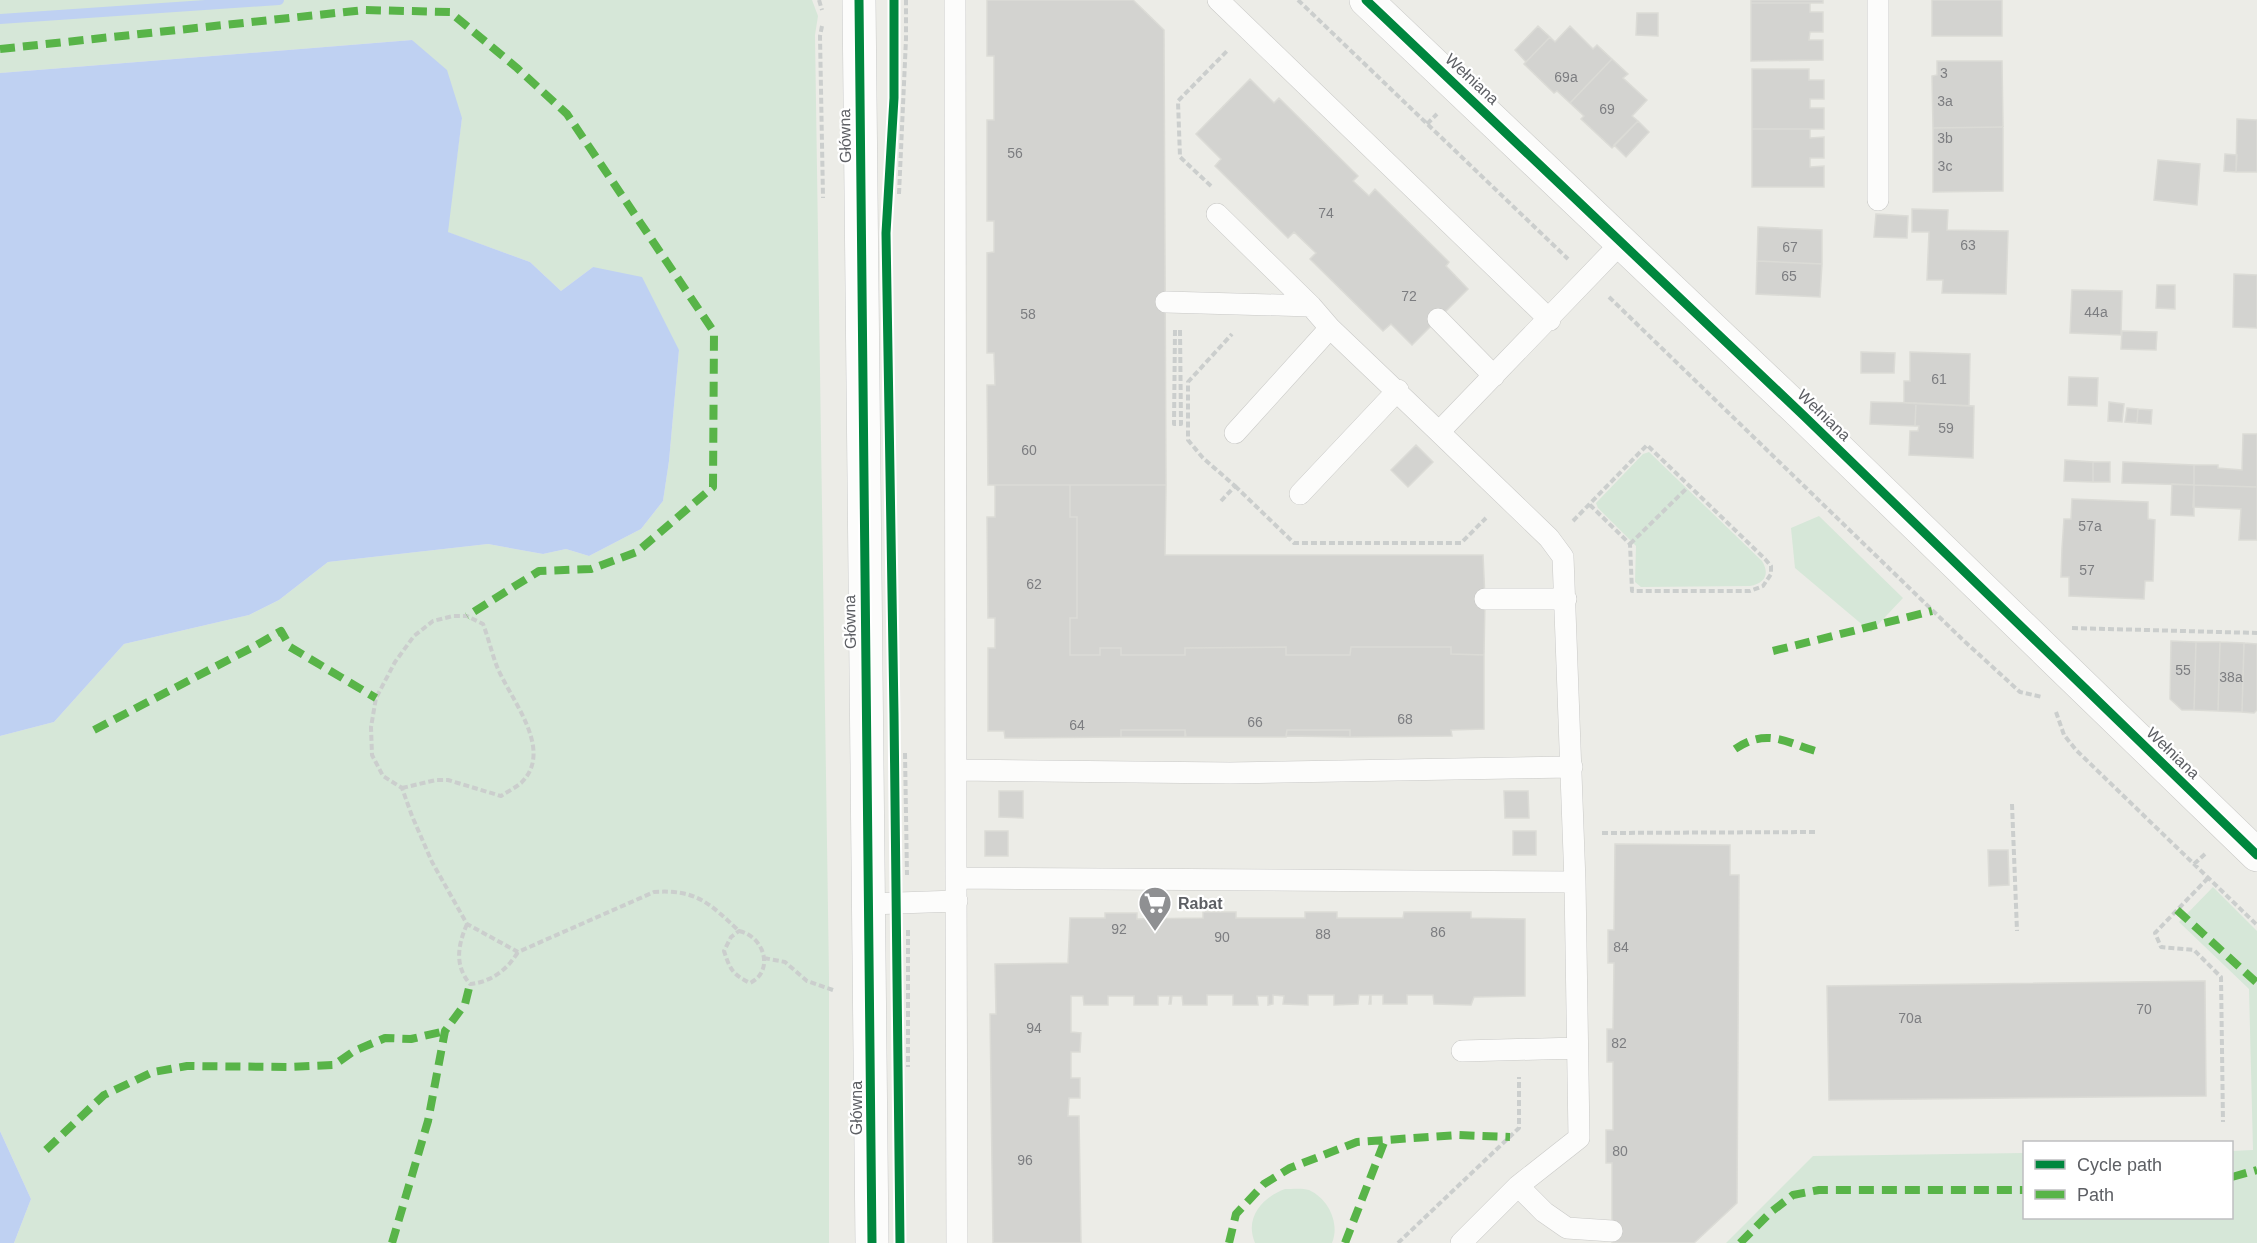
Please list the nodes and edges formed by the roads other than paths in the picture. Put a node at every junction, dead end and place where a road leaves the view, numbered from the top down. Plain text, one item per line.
1 (859, 0) edge
2 (955, 0) edge
3 (1218, 0) edge
4 (1366, 0) edge
5 (1878, 0) edge
6 (1878, 200) dead end
7 (1217, 214) dead end
8 (1622, 242) junction
9 (1171, 302) road end
10 (1311, 306) junction
11 (1438, 319) dead end
12 (1550, 320) junction
13 (1330, 328) junction
14 (1494, 376) junction
15 (1398, 390) junction
16 (1439, 432) junction
17 (1235, 433) dead end
18 (1300, 494) dead end
19 (1485, 598) dead end
20 (1566, 599) junction
21 (1572, 767) junction
22 (957, 770) junction
23 (2257, 855) edge
24 (956, 878) junction
25 (1575, 882) junction
26 (957, 902) junction
27 (868, 904) junction
28 (1577, 1048) junction
29 (1462, 1051) dead end
30 (1518, 1186) junction
31 (1611, 1231) dead end
32 (872, 1243) edge
33 (957, 1243) edge
34 (1461, 1243) edge

1 - 27 street, Główna
2 - 22 lane
3 - 12 lane
4 - 8 street, Wełniana
5 - 6 lane
7 - 10 lane
8 - 12 lane
8 - 23 street, Wełniana
9 - 10 lane
10 - 13 lane
11 - 14 lane
12 - 14 lane
13 - 15 lane
13 - 17 lane
14 - 16 lane
15 - 16 lane
15 - 18 lane
16 - 20 lane
19 - 20 lane
20 - 21 lane
21 - 22 lane
21 - 25 lane
22 - 24 lane
24 - 25 lane
24 - 26 lane
25 - 28 lane
26 - 27 lane
26 - 33 lane
27 - 32 street, Główna
28 - 29 lane
28 - 30 lane
30 - 31 lane
30 - 34 lane

